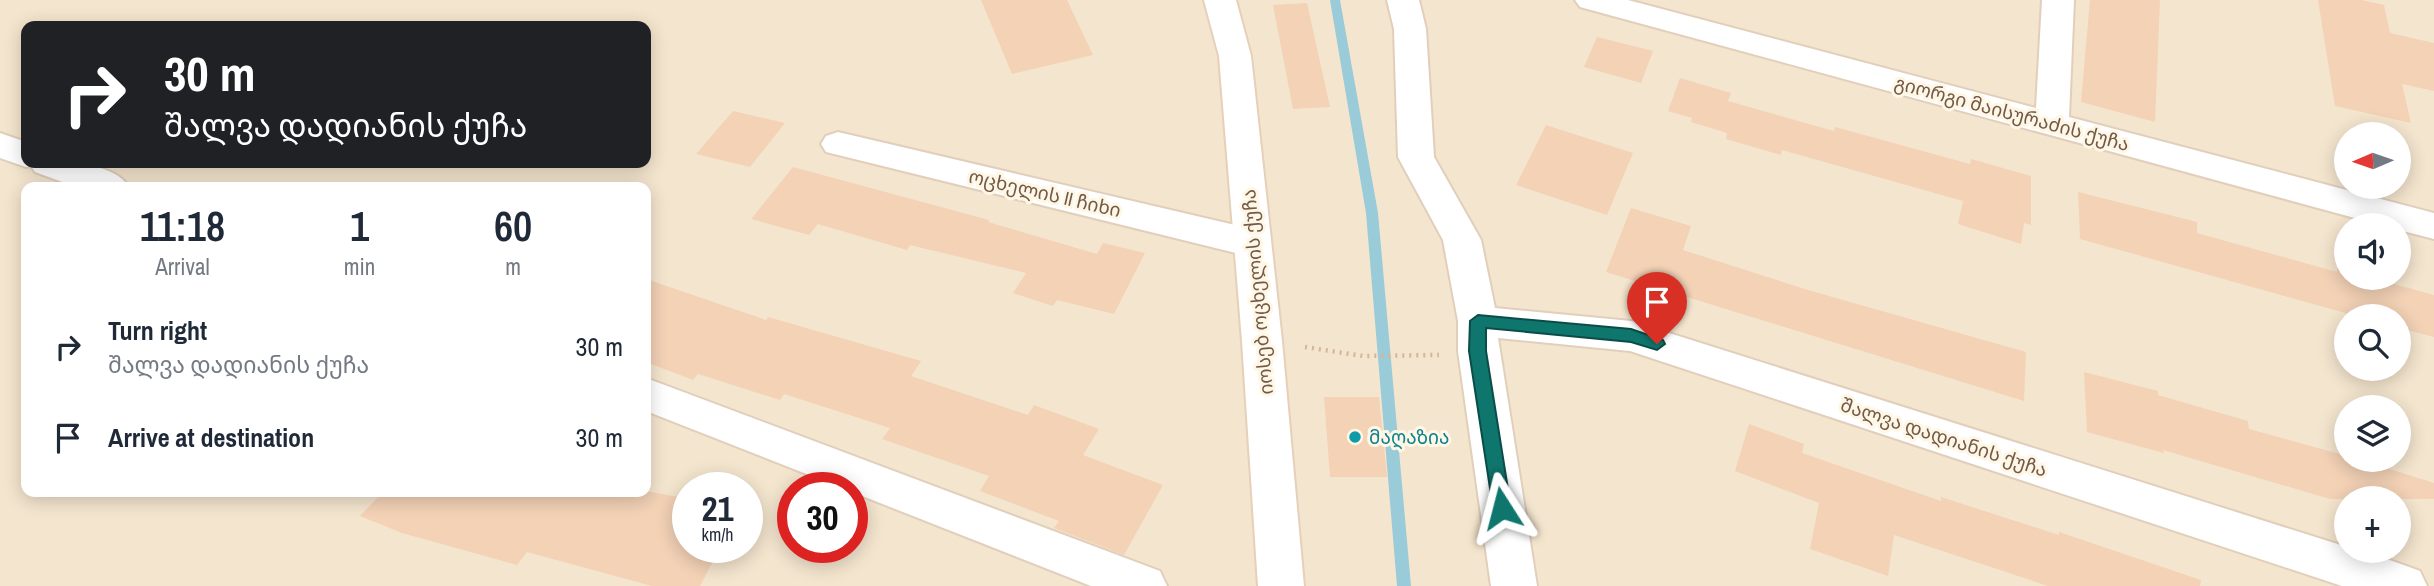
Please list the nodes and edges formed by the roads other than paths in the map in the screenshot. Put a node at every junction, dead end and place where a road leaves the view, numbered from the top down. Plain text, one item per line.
1 (1220, 0) edge
2 (1403, 0) edge
3 (1591, 0) edge
4 (2058, 0) edge
5 (1696, 14) edge
6 (2052, 124) junction
7 (838, 144) dead end
8 (0, 145) edge
9 (21, 153) edge
10 (60, 168) edge
11 (98, 182) edge
12 (2434, 226) edge
13 (1252, 243) junction
14 (1478, 321) junction
15 (651, 396) edge
16 (1144, 586) edge
17 (1281, 586) edge
18 (1514, 586) edge
19 (2404, 586) edge

1 - 13 street, იოსებ ოცხელის ქუჩა
2 - 14 street
3 - 5 street, გიორგი მაისურაძის ქუჩა
4 - 6 street
5 - 6 street, გიორგი მაისურაძის ქუჩა
6 - 12 street, გიორგი მაისურაძის ქუჩა
7 - 13 street, ოცხელის II ჩიხი
8 - 9 street
10 - 11 street
13 - 17 street, იოსებ ოცხელის ქუჩა
14 - 18 street
14 - 19 street, შალვა დადიანის ქუჩა
15 - 16 street

